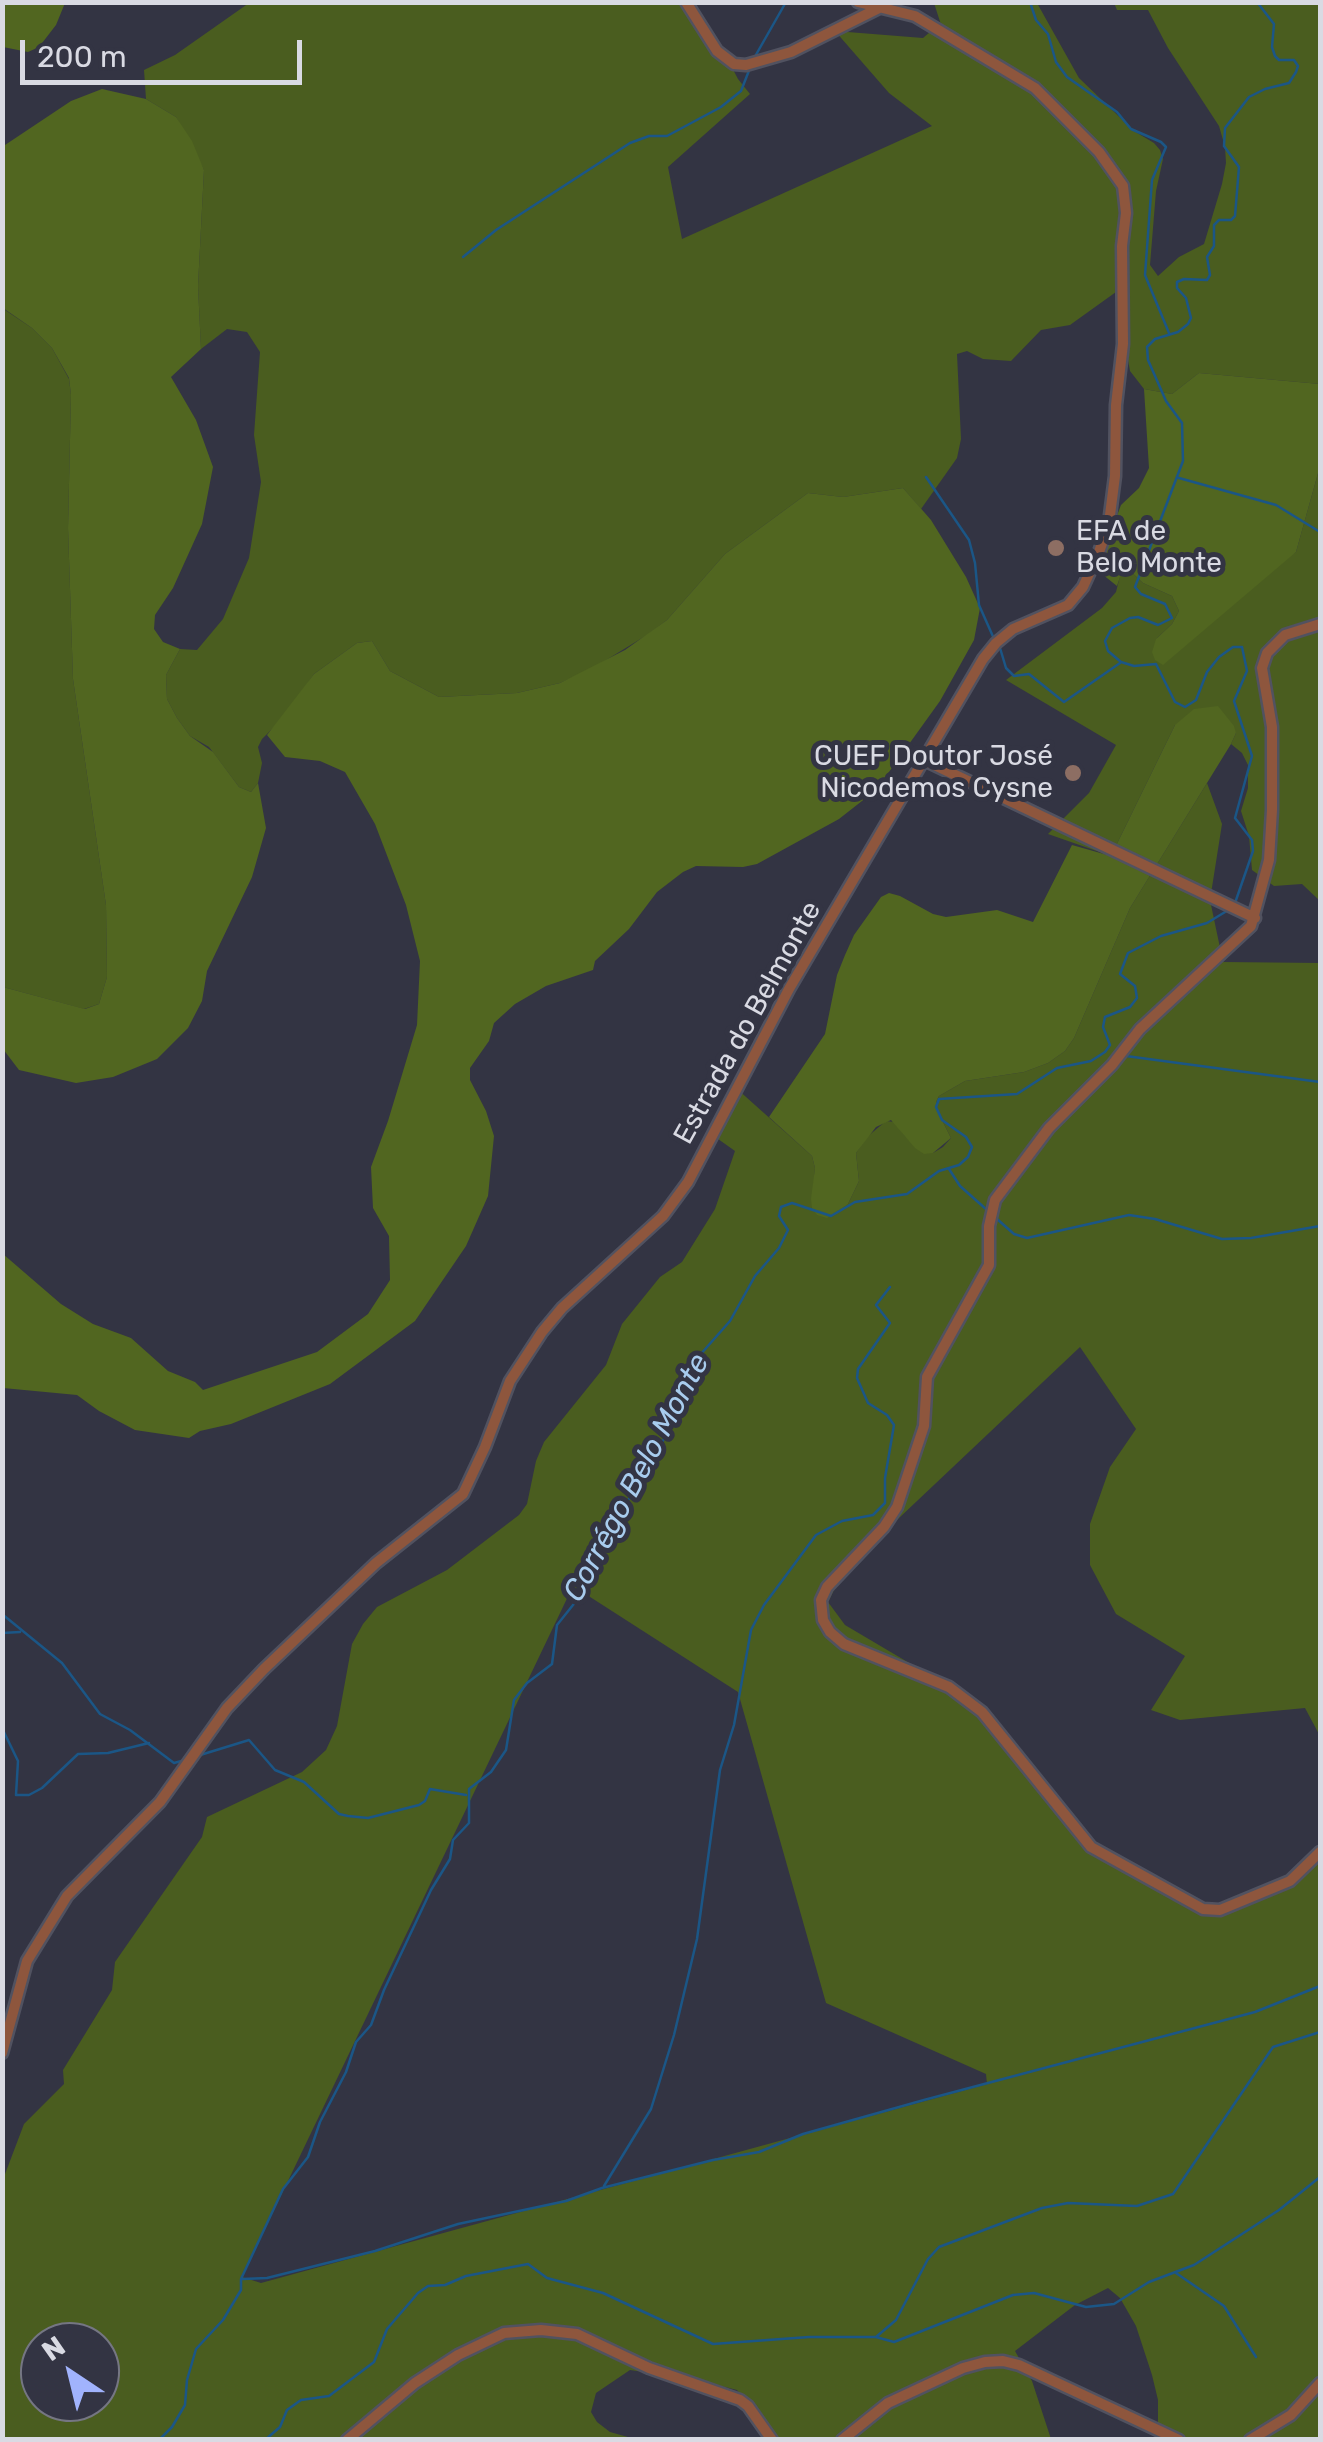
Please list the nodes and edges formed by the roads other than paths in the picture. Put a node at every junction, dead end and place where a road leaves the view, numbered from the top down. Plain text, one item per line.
1 (686, 2) edge
2 (858, 2) edge
3 (880, 8) junction
4 (1320, 624) edge
5 (924, 760) junction
6 (1255, 918) junction
7 (1320, 1852) edge
8 (2, 2053) edge
9 (1320, 2383) edge
10 (347, 2440) edge
11 (772, 2440) edge
12 (842, 2440) edge
13 (1179, 2440) edge
14 (1250, 2440) edge

1 - 3 street
2 - 3 street, Estrada do Belmonte
3 - 5 street, Estrada do Belmonte
4 - 6 street
5 - 6 street
5 - 8 street, Estrada do Belmonte
6 - 7 street
9 - 14 street
10 - 11 street
12 - 13 street

